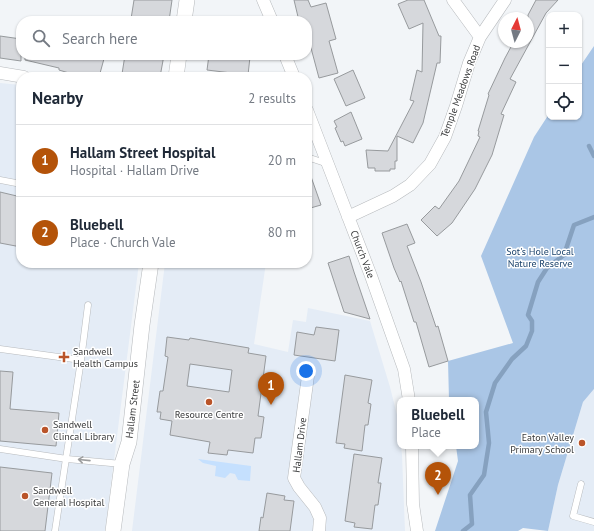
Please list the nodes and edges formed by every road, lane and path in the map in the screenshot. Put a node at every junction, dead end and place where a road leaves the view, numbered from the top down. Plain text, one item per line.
1 (187, 0) edge
2 (263, 0) edge
3 (453, 0) edge
4 (505, 0) edge
5 (185, 16) edge
6 (270, 16) edge
7 (480, 37) junction
8 (178, 60) edge
9 (287, 60) edge
10 (177, 72) edge
11 (292, 72) edge
12 (0, 73) edge
13 (16, 76) edge
14 (312, 123) edge
15 (312, 159) edge
16 (328, 164) junction
17 (0, 180) edge
18 (16, 183) dead end
19 (348, 217) junction
20 (150, 268) edge
21 (88, 305) dead end
22 (0, 349) edge
23 (81, 360) junction
24 (308, 376) dead end
25 (409, 397) edge
26 (0, 449) edge
27 (412, 449) edge
28 (67, 459) junction
29 (122, 464) junction
30 (581, 484) dead end
31 (594, 522) edge
32 (55, 531) edge
33 (113, 531) edge
34 (319, 531) edge
35 (416, 531) edge

1 - 5 street
2 - 6 street
3 - 7 street, Temple Meadows Road
4 - 7 street, Temple Meadows Road
7 - 19 street, Temple Meadows Road
8 - 10 street
9 - 11 street
12 - 13 street
14 - 16 street, Church Vale
15 - 16 lane
16 - 19 street, Church Vale
17 - 18 lane
19 - 25 street, Church Vale
20 - 29 street, Hallam Street
21 - 23 lane
22 - 23 lane
23 - 28 lane
24 - 34 street, Hallam Drive
26 - 28 lane
27 - 35 street
29 -> 28 lane
28 - 32 lane
29 - 33 street, Hallam Street
30 - 31 lane

